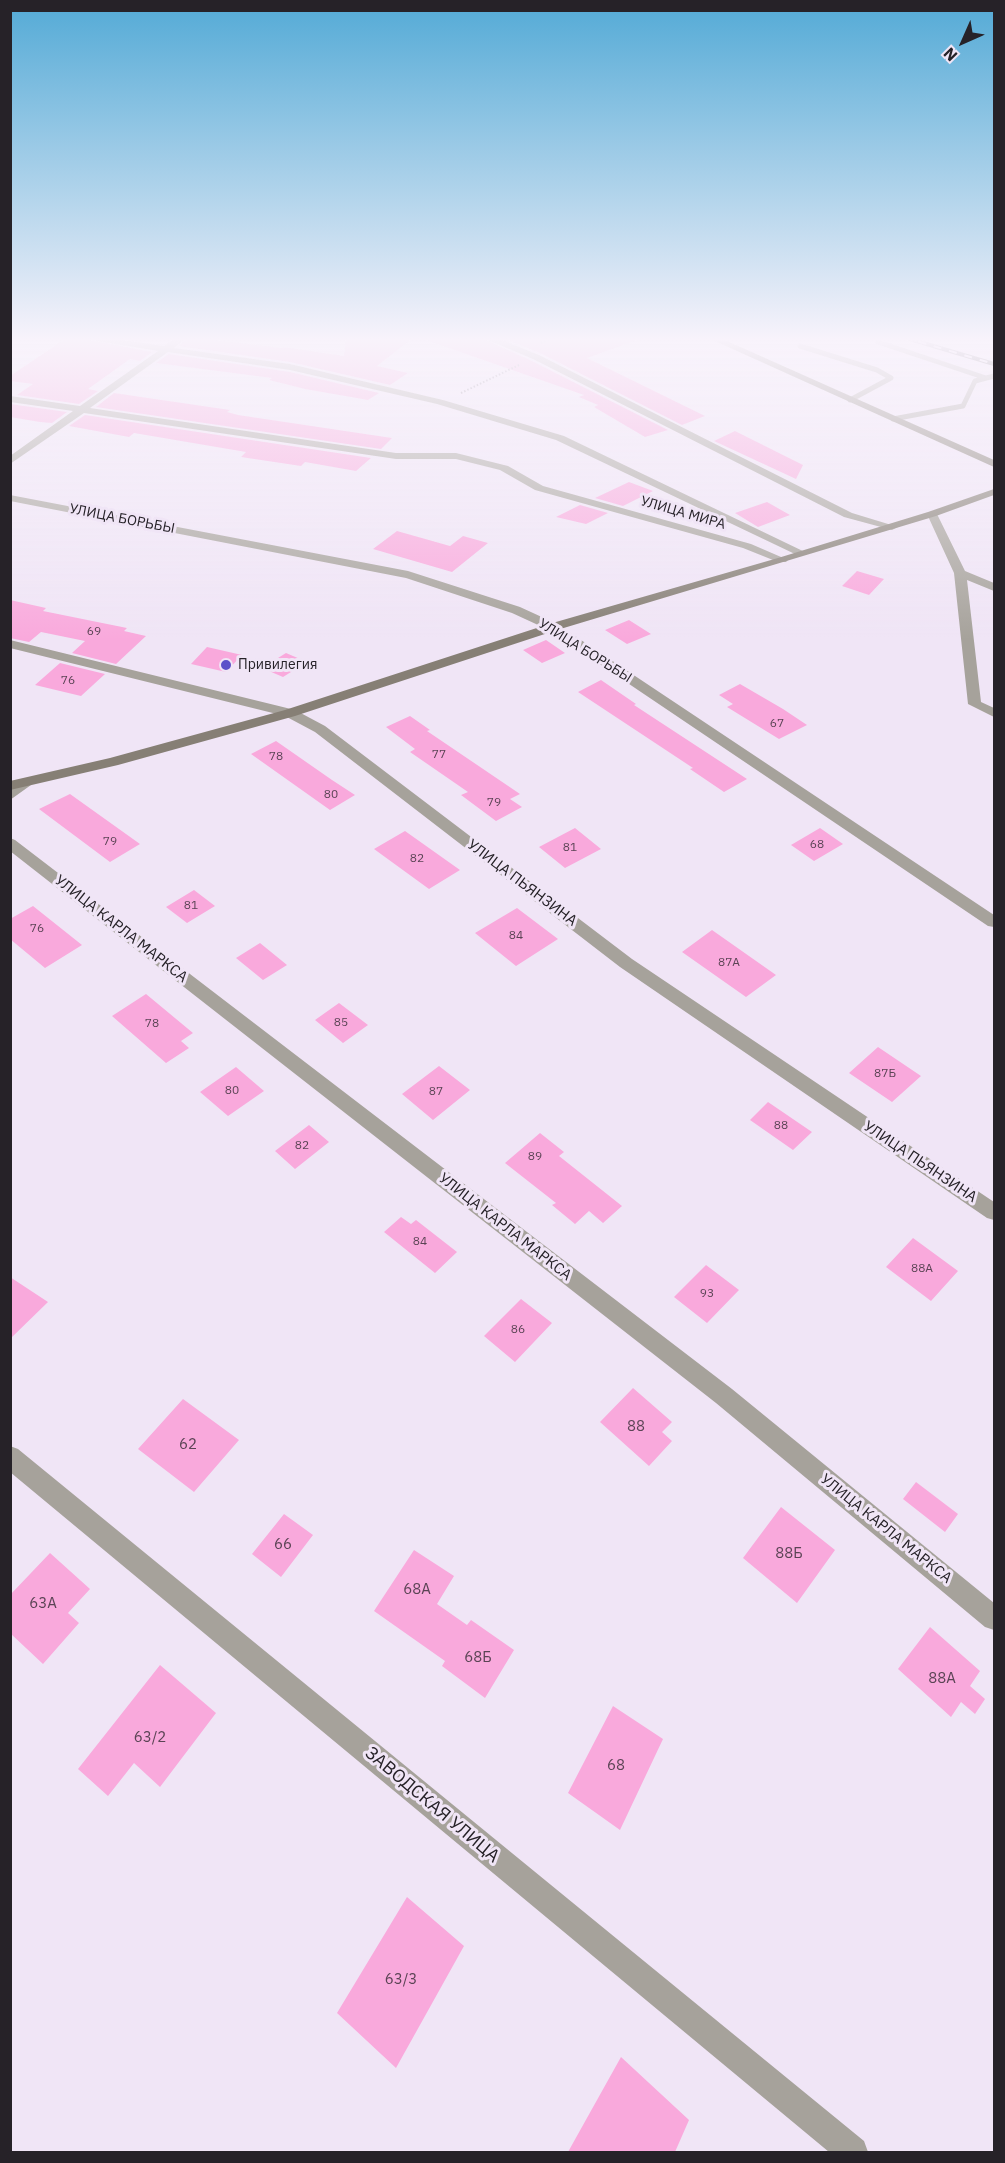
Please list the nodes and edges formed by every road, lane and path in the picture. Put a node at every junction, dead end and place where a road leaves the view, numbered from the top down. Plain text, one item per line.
1 (42, 438) edge
2 (272, 438) edge
3 (560, 438) edge
4 (696, 438) edge
5 (936, 438) edge
6 (10, 461) edge
7 (994, 464) edge
8 (994, 492) edge
9 (10, 498) edge
10 (932, 514) junction
11 (892, 526) junction
12 (801, 553) junction
13 (783, 560) junction
14 (960, 573) junction
15 (994, 587) edge
16 (553, 627) junction
17 (10, 644) edge
18 (290, 713) junction
19 (994, 713) edge
20 (26, 782) junction
21 (10, 786) edge
22 (10, 796) edge
23 (10, 843) edge
24 (994, 922) edge
25 (994, 1212) edge
26 (10, 1457) edge
27 (994, 1618) edge
28 (853, 2152) edge

1 - 6 street
2 - 13 street, УЛИЦА МИРА
3 - 12 street
4 - 11 street
5 - 7 street
8 - 10 street
9 - 16 street, УЛИЦА БОРЬБЫ
10 - 11 street
10 - 14 street
11 - 12 street
12 - 13 street
13 - 16 street
14 - 15 street
14 - 19 street
16 - 18 street
16 - 24 street, УЛИЦА БОРЬБЫ
17 - 18 street, УЛИЦА ПЬЯНЗИНА
18 - 20 street
18 - 25 street, УЛИЦА ПЬЯНЗИНА
20 - 21 street
20 - 22 street
23 - 27 street, УЛИЦА КАРЛА МАРКСА
26 - 28 street, ЗАВОДСКАЯ УЛИЦА

